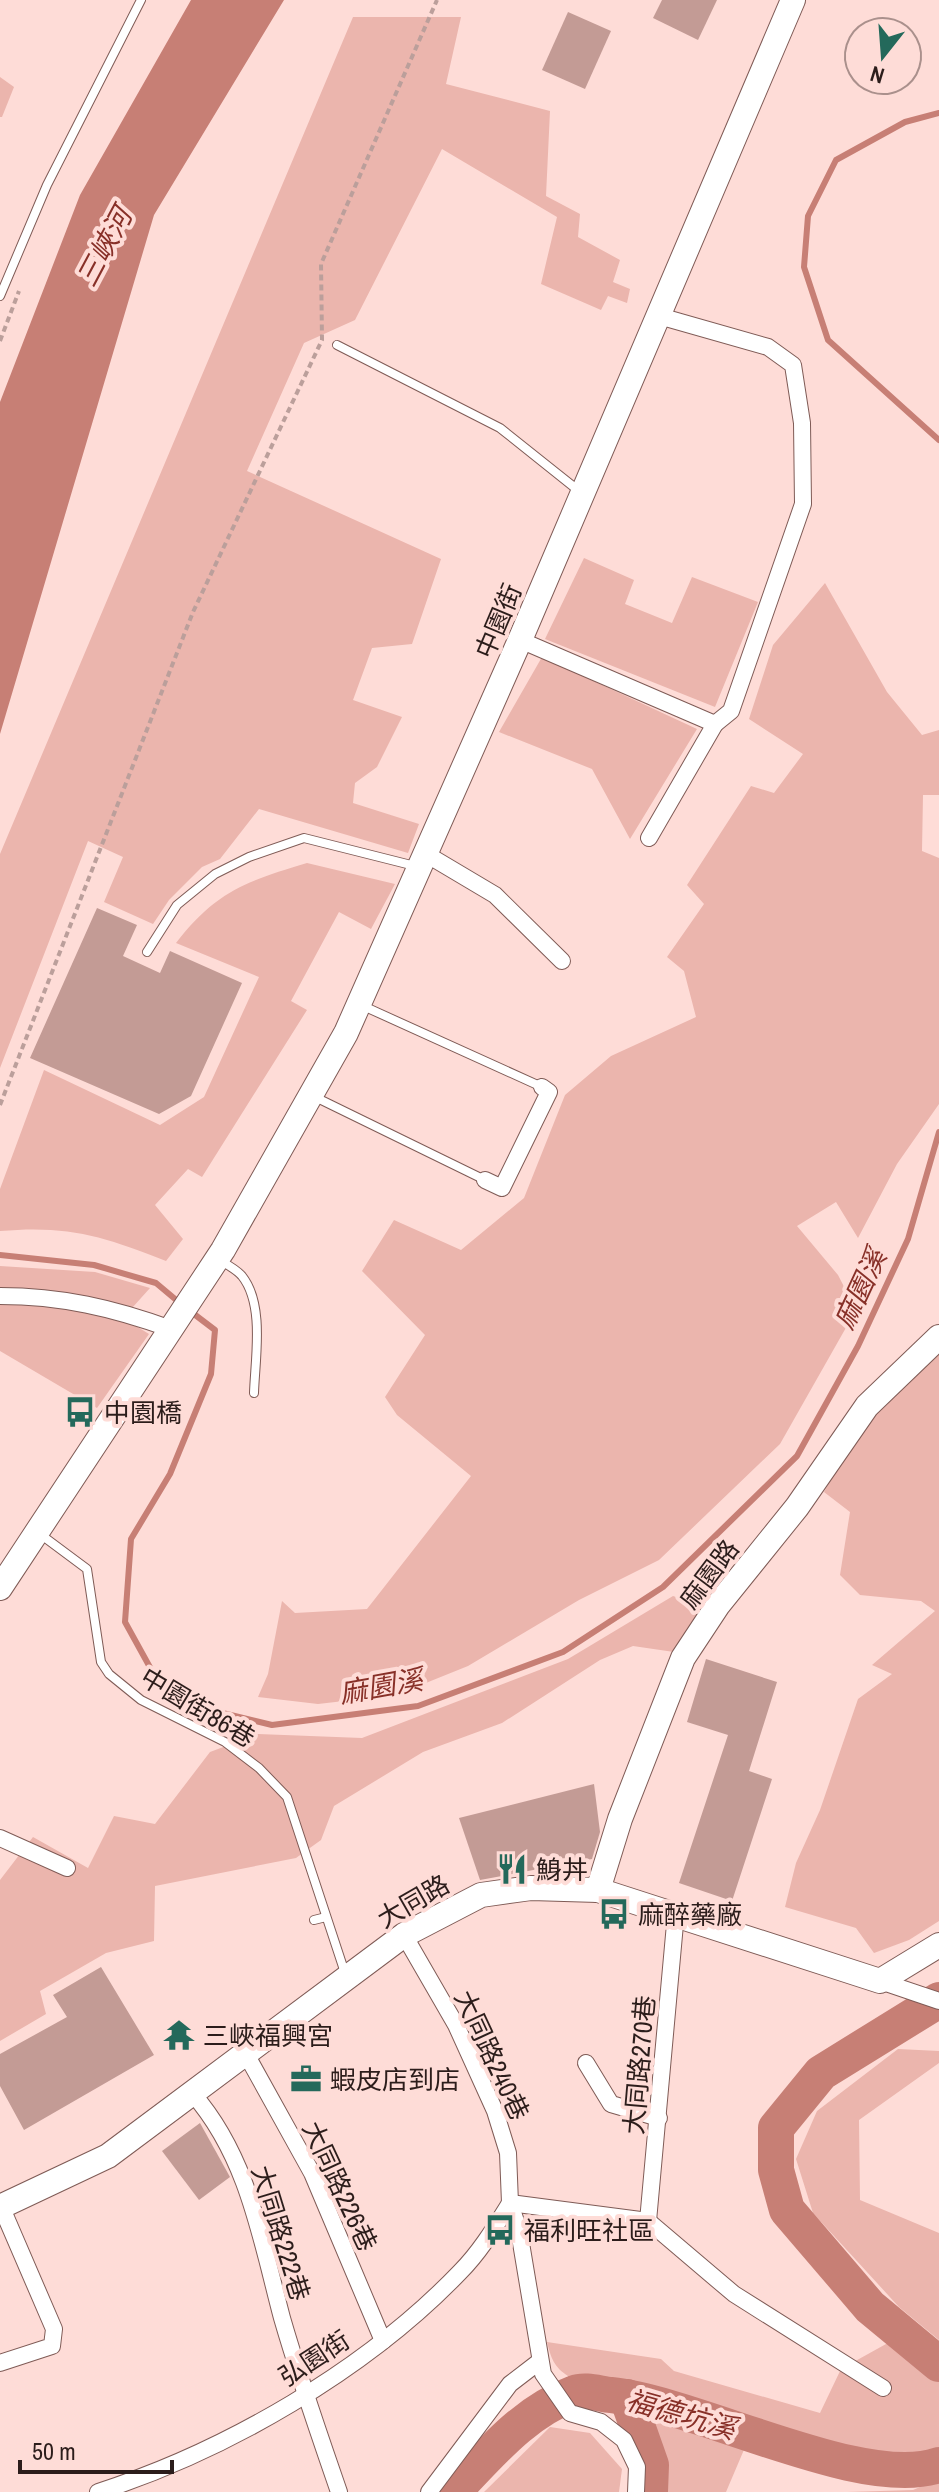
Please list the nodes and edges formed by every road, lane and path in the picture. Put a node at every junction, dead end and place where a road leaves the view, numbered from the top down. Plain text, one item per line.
1 (141, 0) edge
2 (437, 0) edge
3 (793, 0) edge
4 (0, 296) edge
5 (659, 316) junction
6 (337, 345) dead end
7 (583, 494) junction
8 (520, 640) junction
9 (715, 724) junction
10 (649, 838) dead end
11 (423, 860) junction
12 (147, 952) dead end
13 (562, 961) dead end
14 (359, 1004) junction
15 (542, 1087) joint
16 (311, 1096) junction
17 (0, 1105) edge
18 (485, 1180) joint
19 (220, 1254) junction
20 (0, 1296) edge
21 (171, 1329) junction
22 (939, 1337) edge
23 (254, 1393) dead end
24 (36, 1531) junction
25 (0, 1588) edge
26 (0, 1838) edge
27 (309, 1865) junction
28 (67, 1868) dead end
29 (299, 1869) dead end
30 (598, 1890) junction
31 (676, 1913) junction
32 (326, 1917) junction
33 (314, 1920) dead end
34 (404, 1935) junction
35 (939, 1945) edge
36 (347, 1978) junction
37 (880, 1981) junction
38 (939, 2001) edge
39 (246, 2054) junction
40 (586, 2063) dead end
41 (193, 2094) junction
42 (659, 2118) junction
43 (510, 2203) junction
44 (0, 2207) edge
45 (648, 2221) junction
46 (383, 2341) junction
47 (0, 2363) edge
48 (542, 2368) junction
49 (883, 2388) dead end
50 (305, 2395) junction
51 (98, 2492) edge
52 (339, 2492) edge
53 (429, 2492) edge
54 (636, 2492) edge

1 - 4 lane
2 - 17 path
3 - 5 street, 中園街
5 - 7 street, 中園街
5 - 9 street
6 - 7 lane
7 - 8 street, 中園街
8 - 9 street
8 - 11 street, 中園街
9 - 10 street
11 - 12 lane
11 - 13 street
11 - 14 street, 中園街
14 - 15 lane
14 - 16 street, 中園街
15 - 18 street
16 - 18 lane
16 - 19 street, 中園街
19 - 21 street
19 - 23 lane
20 - 21 street
21 - 24 street
22 - 30 street, 麻園路
24 - 25 street
24 - 27 lane, 中園街86巷
26 - 28 street
27 - 29 lane
27 - 32 lane, 中園街86巷
30 - 31 street, 大同路
30 - 34 street, 大同路
31 - 37 street, 大同路
31 - 42 street, 大同路270巷
32 - 33 lane
32 - 36 lane, 中園街86巷
34 - 36 street, 大同路
34 - 43 street, 大同路240巷
35 - 37 street
36 - 39 street, 大同路
37 - 38 street, 大同路
39 - 41 street, 大同路
39 - 46 street, 大同路226巷
40 - 42 street
41 - 44 street, 大同路
41 - 50 street, 大同路222巷
42 - 45 street, 大同路270巷
43 - 45 street
43 - 46 street, 弘園街
43 - 48 street, 大同路240巷
44 - 47 street
45 - 49 street
46 - 50 street, 弘園街
48 - 53 street
48 - 54 street
50 - 51 street, 弘園街
50 - 52 street, 大同路222巷

